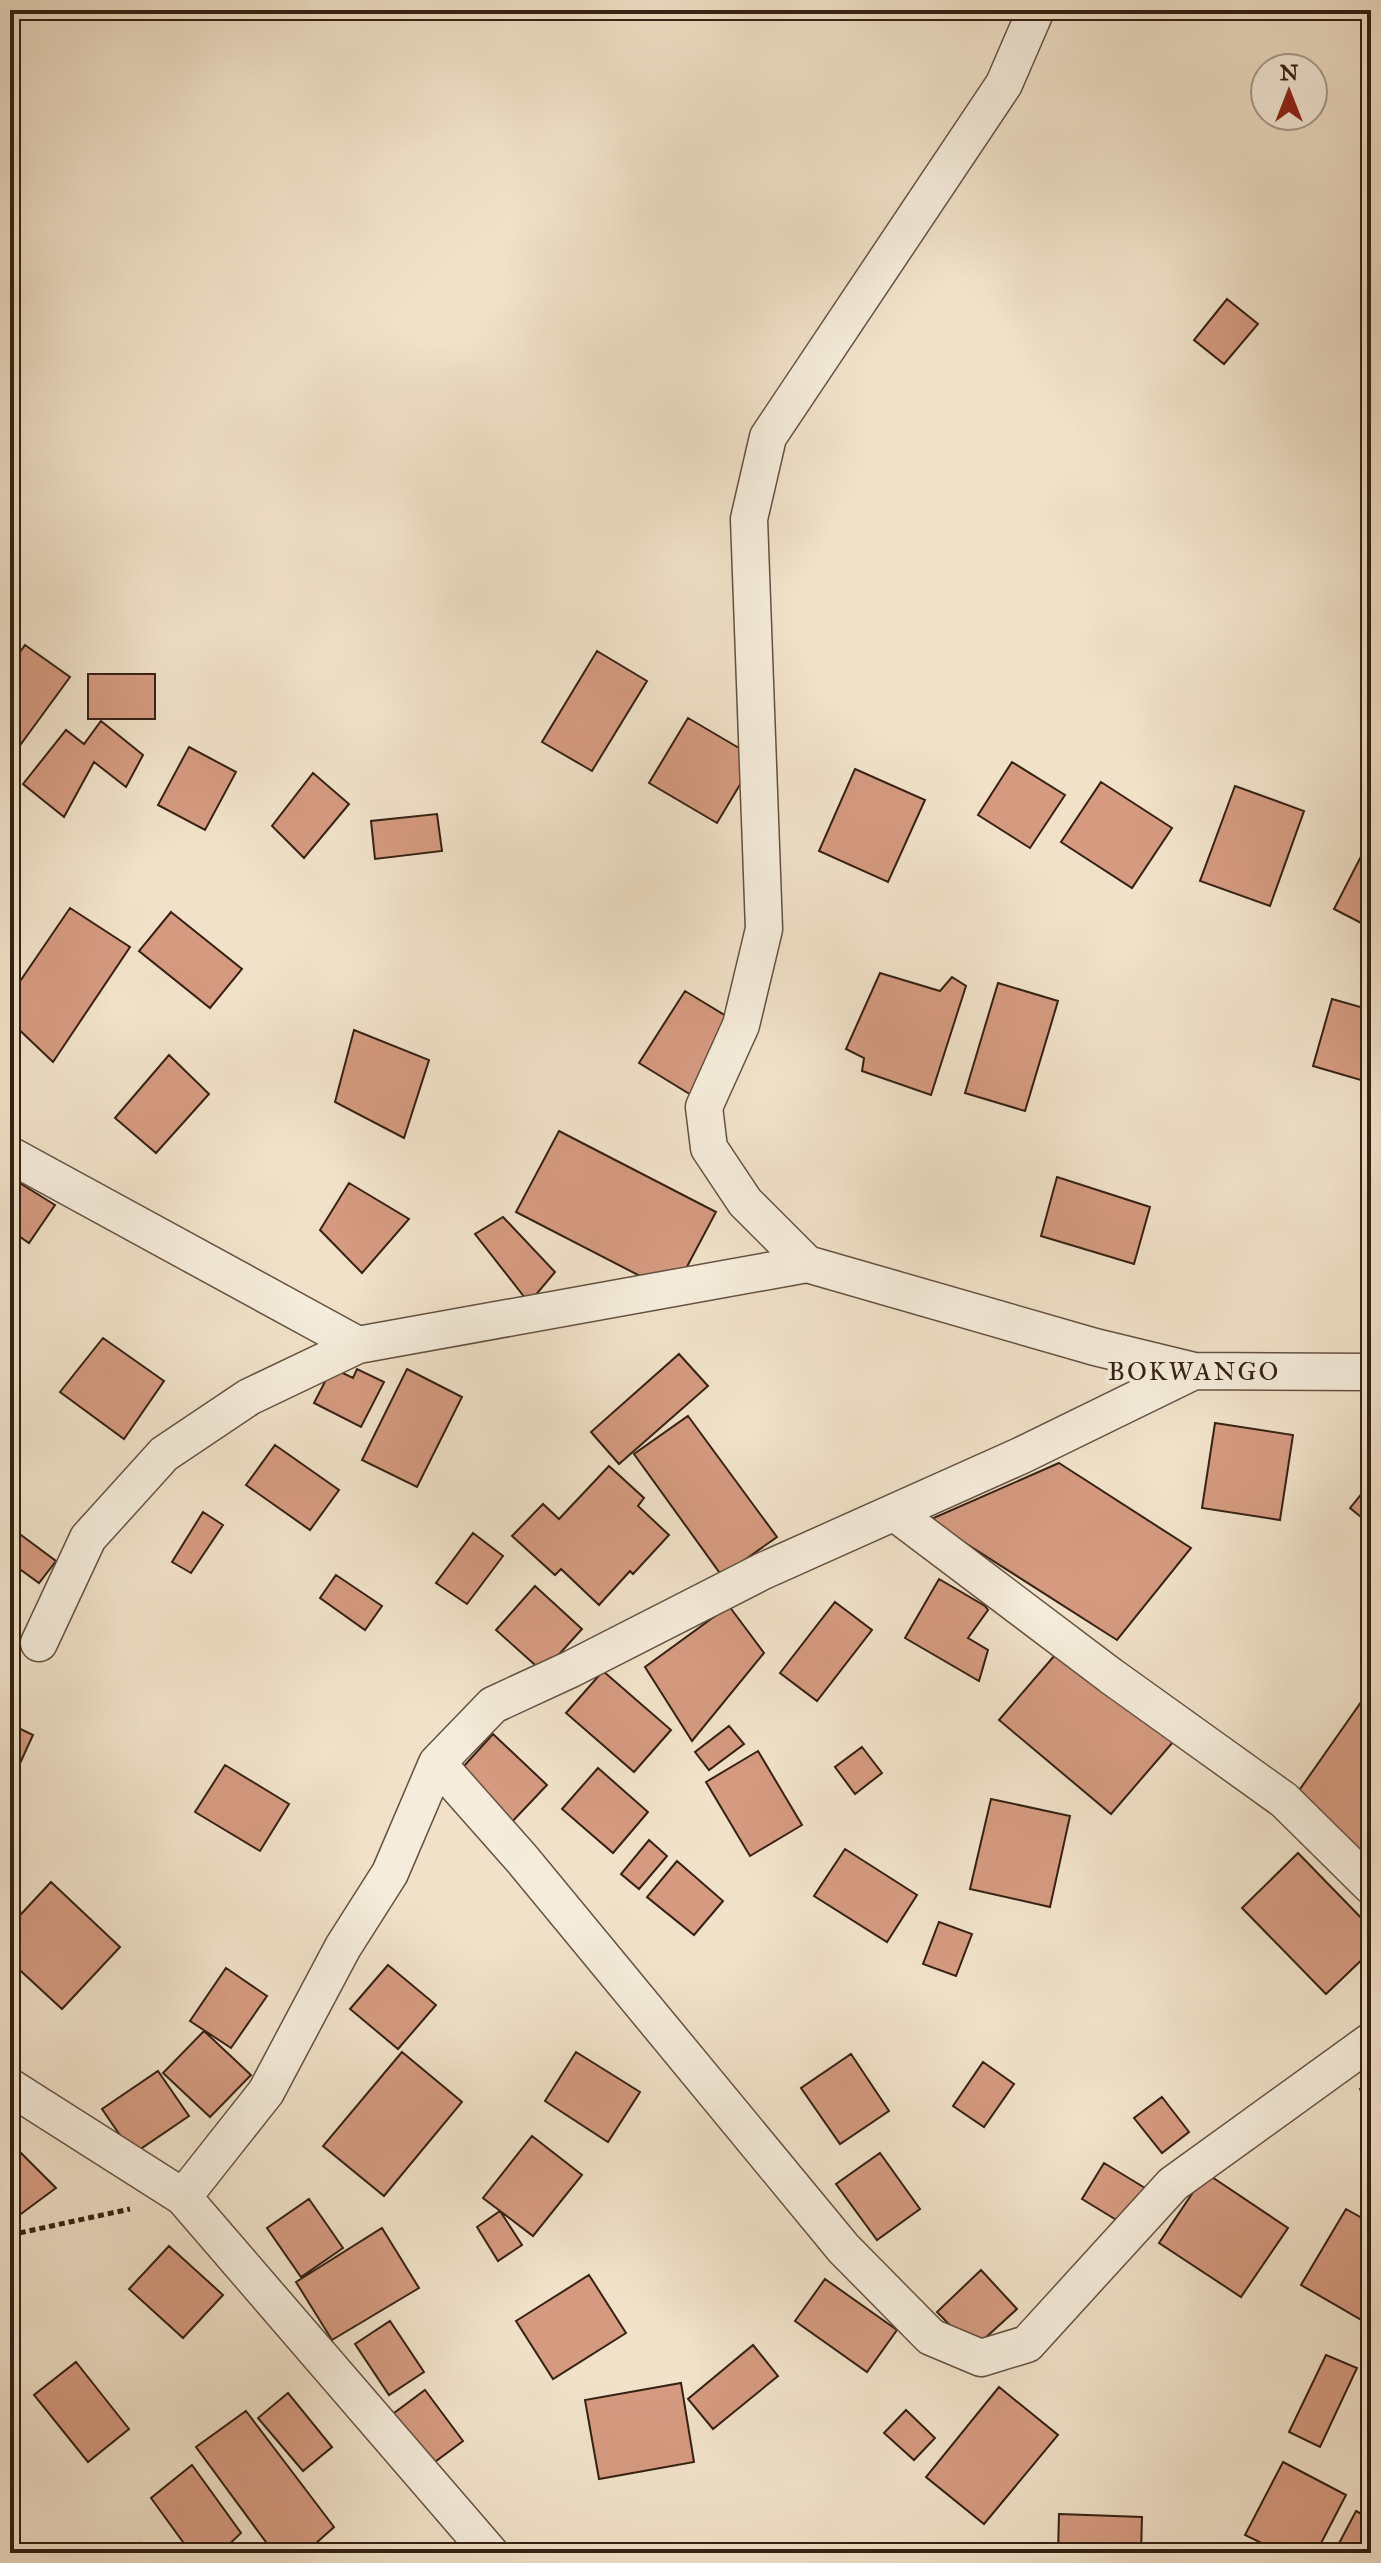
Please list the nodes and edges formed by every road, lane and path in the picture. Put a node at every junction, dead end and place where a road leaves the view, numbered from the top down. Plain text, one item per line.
1 (1036, 10) edge
2 (10, 1155) edge
3 (807, 1264) junction
4 (358, 1345) junction
5 (1194, 1371) junction
6 (1371, 1372) edge
7 (895, 1513) junction
8 (39, 1643) dead end
9 (437, 1763) junction
10 (1371, 1886) edge
11 (1371, 2041) edge
12 (10, 2087) edge
13 (183, 2197) junction
14 (10, 2235) edge
15 (490, 2553) edge

1 - 3 street
2 - 4 street
3 - 4 street
3 - 5 street
4 - 8 street
5 - 6 street
5 - 7 street
7 - 9 street
7 - 10 street
9 - 11 street
9 - 13 street
12 - 13 street
13 - 14 path
13 - 15 street

